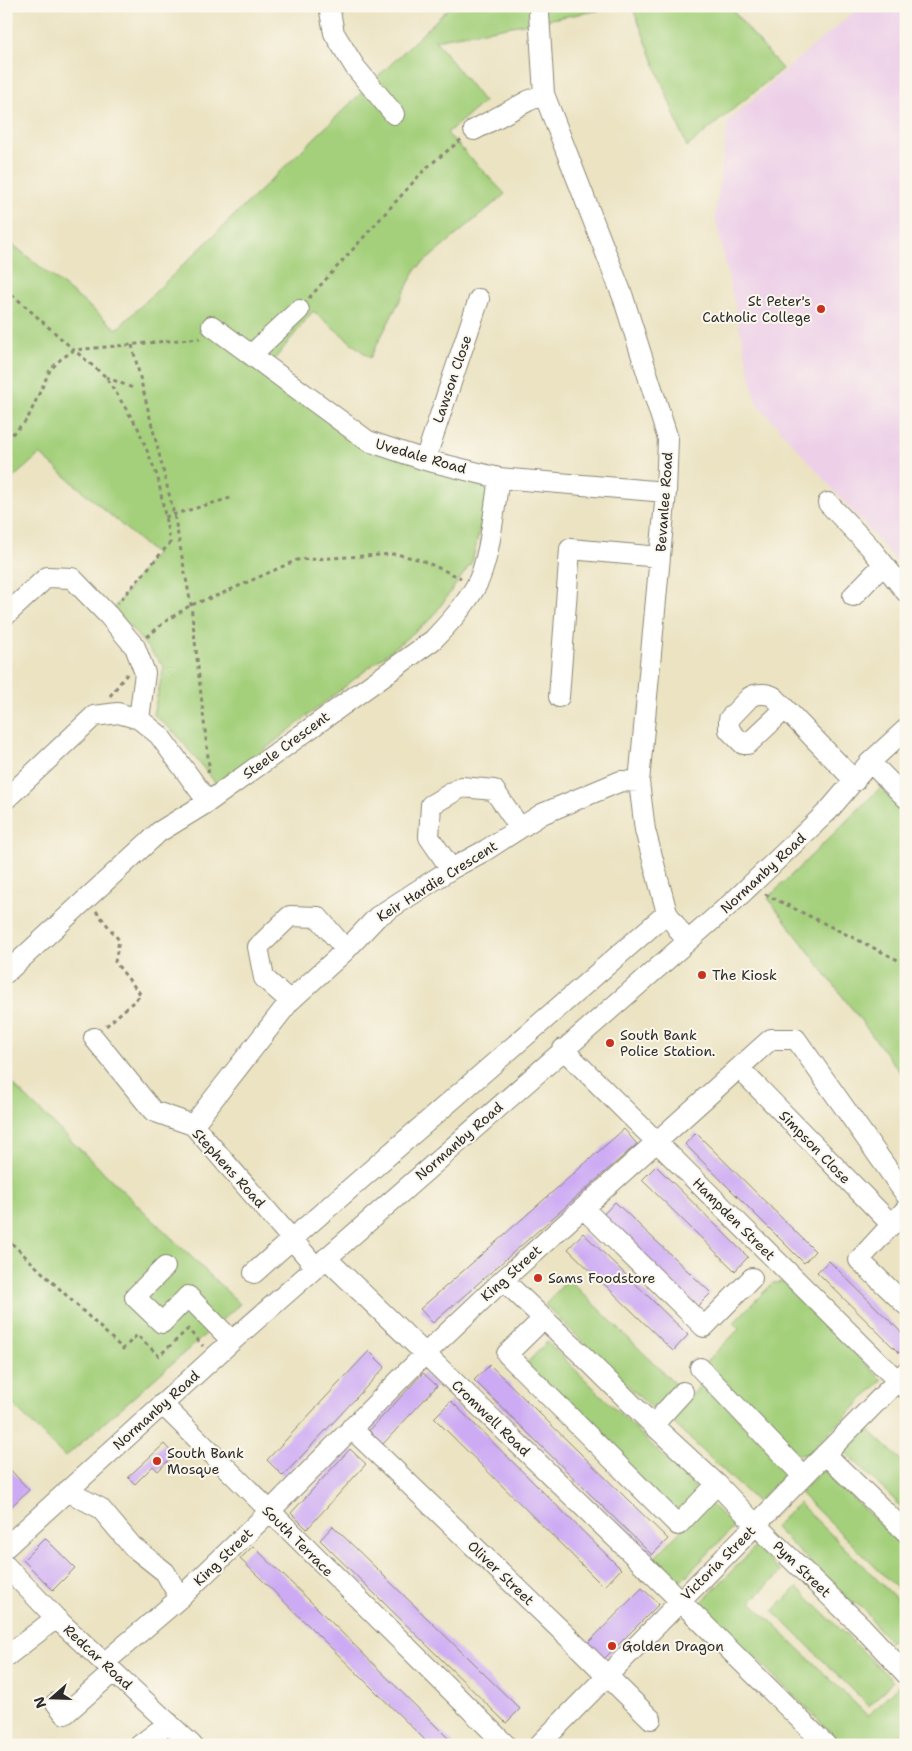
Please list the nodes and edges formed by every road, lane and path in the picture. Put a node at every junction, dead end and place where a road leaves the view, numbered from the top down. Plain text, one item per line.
1 (329, 6) edge
2 (539, 14) dead end
3 (544, 94) junction
4 (394, 114) dead end
5 (474, 130) joint
6 (6, 289) edge
7 (479, 299) dead end
8 (299, 310) joint
9 (219, 331) joint
10 (132, 344) junction
11 (74, 350) junction
12 (250, 355) junction
13 (106, 377) junction
14 (133, 388) dead end
15 (6, 440) edge
16 (425, 460) junction
17 (499, 478) junction
18 (666, 492) junction
19 (234, 497) dead end
20 (828, 502) dead end
21 (174, 514) junction
22 (165, 517) junction
23 (660, 557) junction
24 (883, 565) junction
25 (476, 585) junction
26 (906, 592) edge
27 (853, 596) dead end
28 (191, 604) junction
29 (6, 615) edge
30 (108, 615) junction
31 (135, 647) junction
32 (559, 697) dead end
33 (785, 709) dead end
34 (94, 716) junction
35 (139, 719) junction
36 (906, 729) edge
37 (870, 762) junction
38 (854, 781) junction
39 (639, 782) junction
40 (906, 798) edge
41 (6, 799) edge
42 (208, 802) junction
43 (520, 828) junction
44 (451, 869) junction
45 (749, 886) junction
46 (86, 899) junction
47 (667, 913) junction
48 (687, 942) junction
49 (346, 950) junction
50 (906, 964) edge
51 (6, 972) edge
52 (290, 1001) junction
53 (94, 1038) joint
54 (563, 1049) junction
55 (739, 1068) junction
56 (192, 1125) junction
57 (656, 1142) junction
58 (906, 1194) edge
59 (583, 1208) junction
60 (906, 1209) edge
61 (892, 1225) junction
62 (6, 1238) edge
63 (292, 1239) junction
64 (321, 1262) junction
65 (165, 1267) dead end
66 (254, 1273) dead end
67 (752, 1278) dead end
68 (503, 1280) junction
69 (906, 1305) edge
70 (544, 1318) junction
71 (232, 1340) junction
72 (425, 1354) junction
73 (214, 1357) junction
74 (700, 1368) dead end
75 (903, 1381) edge
76 (683, 1392) dead end
77 (162, 1404) junction
78 (652, 1425) junction
79 (351, 1428) junction
80 (825, 1454) junction
81 (803, 1476) junction
82 (717, 1484) junction
83 (67, 1491) junction
84 (269, 1512) junction
85 (756, 1525) junction
86 (906, 1532) edge
87 (6, 1547) edge
88 (6, 1566) edge
89 (180, 1598) junction
90 (680, 1601) junction
91 (56, 1618) junction
92 (7, 1656) edge
93 (109, 1667) junction
94 (906, 1674) edge
95 (607, 1676) junction
96 (56, 1703) dead end
97 (651, 1719) dead end
98 (169, 1723) junction
99 (140, 1745) edge
100 (192, 1745) edge
101 (506, 1745) edge
102 (540, 1745) edge
103 (826, 1745) edge

1 - 4 street
2 - 3 street, Bevanlee Road
3 - 5 street
3 - 18 street, Bevanlee Road
5 - 8 path
6 - 11 path
7 - 16 street, Lawson Close
8 - 12 street
9 - 10 path
9 - 12 street, Uvedale Road
10 - 11 path
10 - 21 path
11 - 13 path
11 - 15 path
12 - 16 street, Uvedale Road
13 - 14 path
13 - 22 path
16 - 17 street, Uvedale Road
17 - 18 street, Uvedale Road
17 - 25 street, Steele Crescent
18 - 23 street, Bevanlee Road
19 - 21 path
20 - 24 street
21 - 22 path
21 - 28 path
22 - 30 path
23 - 32 street
23 - 39 street, Bevanlee Road
24 - 26 street
24 - 27 street
25 - 28 path
25 - 42 street, Steele Crescent
28 - 31 path
28 - 42 path
29 - 30 street
30 - 31 street
31 - 34 path
31 - 35 street
33 - 38 street
34 - 35 street
34 - 41 street
35 - 42 street
36 - 37 street, Normanby Road
37 - 38 street, Normanby Road
37 - 40 street
38 - 45 street, Normanby Road
39 - 43 street, Keir Hardie Crescent
39 - 47 street, Bevanlee Road
42 - 46 street, Steele Crescent
43 - 44 street, Keir Hardie Crescent
43 - 44 street
44 - 49 street, Keir Hardie Crescent
45 - 48 street, Normanby Road
45 - 50 path
46 - 51 street, Steele Crescent
46 - 53 path
47 - 48 street, Bevanlee Road
47 - 63 street
48 - 54 street, Normanby Road
49 - 52 street, Keir Hardie Crescent
49 - 52 street
52 - 56 street, Keir Hardie Crescent
53 - 56 street, Stephens Road
54 - 57 street, Hampden Street
54 - 64 street, Normanby Road
55 - 57 street, King Street
55 - 58 street, King Street
55 - 61 street, Simpson Close
56 - 63 street, Stephens Road
57 - 59 street, King Street
57 - 75 street, Hampden Street
59 - 67 street
59 - 68 street, King Street
60 - 61 street
61 - 69 street
62 - 73 path
63 - 64 street, Stephens Road
63 - 66 street
64 - 71 street, Normanby Road
64 - 72 street, Cromwell Road
65 - 71 street
68 - 70 street
68 - 72 street, King Street
70 - 78 street, Pym Street
70 - 82 street
71 - 73 street, Normanby Road
72 - 79 street, King Street
72 - 90 street, Cromwell Road
73 - 77 street, Normanby Road
74 - 81 street
75 - 80 street, Victoria Street
76 - 78 street
77 - 83 street, Normanby Road
77 - 84 street, South Terrace
78 - 82 street, Pym Street
79 - 84 street, King Street
79 - 95 street, Oliver Street
80 - 81 street, Victoria Street
80 - 86 street
81 - 85 street, Victoria Street
82 - 85 street, Pym Street
83 - 87 street, Normanby Road
83 - 89 street
84 - 89 street, King Street
84 - 101 street, South Terrace
85 - 90 street, Victoria Street
85 - 94 street, Pym Street
88 - 91 street, Redcar Road
89 - 93 street, King Street
90 - 95 street, Victoria Street
90 - 103 street
91 - 92 street
91 - 93 street, Redcar Road
93 - 96 street, King Street
93 - 98 street, Redcar Road
95 - 97 street, Oliver Street
95 - 102 street, Victoria Street
98 - 99 street
98 - 100 street, Redcar Road

